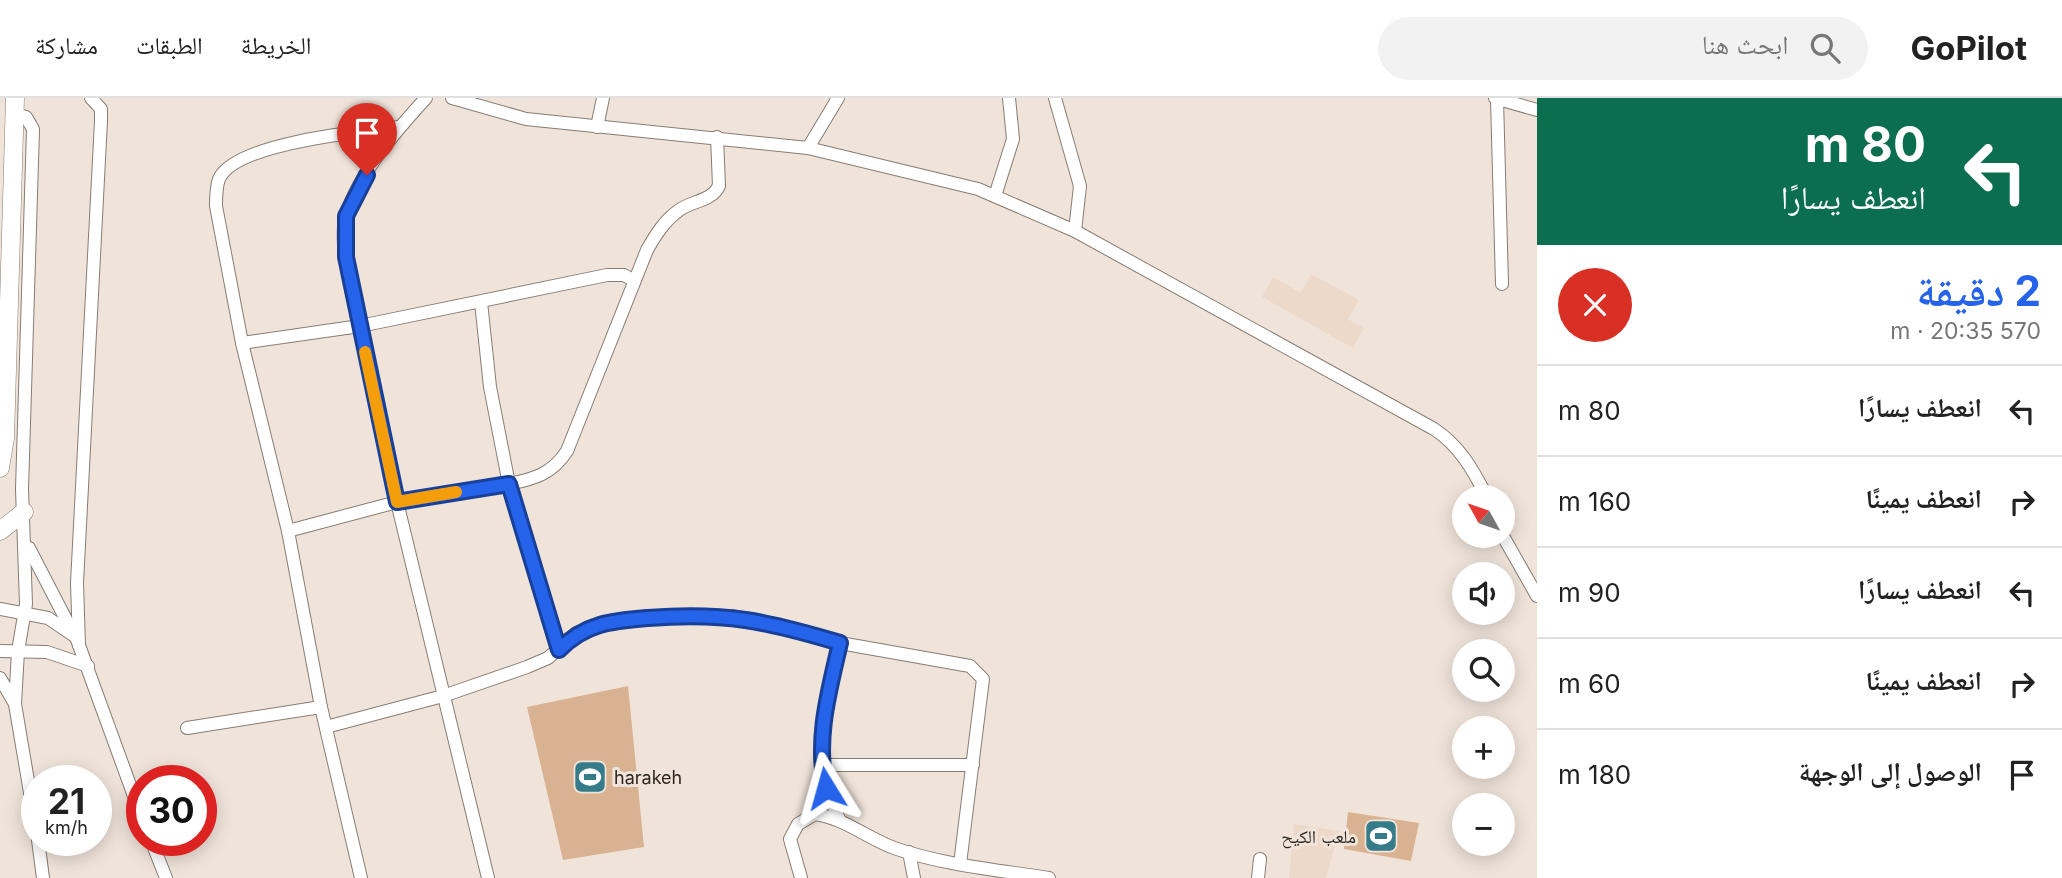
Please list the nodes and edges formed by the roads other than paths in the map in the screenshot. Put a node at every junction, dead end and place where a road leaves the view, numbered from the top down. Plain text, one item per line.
1 (91, 98) edge
2 (426, 98) edge
3 (452, 98) edge
4 (603, 98) edge
5 (838, 98) edge
6 (1009, 98) edge
7 (1055, 98) edge
8 (1496, 99) edge
9 (15, 106) edge
10 (1537, 110) edge
11 (399, 127) junction
12 (597, 127) junction
13 (718, 137) junction
14 (808, 148) junction
15 (995, 196) junction
16 (1075, 231) junction
17 (633, 280) junction
18 (1502, 284) dead end
19 (481, 302) junction
20 (360, 326) junction
21 (242, 343) junction
22 (0, 468) edge
23 (509, 484) junction
24 (1480, 485) edge
25 (397, 502) junction
26 (24, 512) junction
27 (0, 531) edge
28 (288, 531) junction
29 (26, 540) junction
30 (1510, 548) edge
31 (1537, 596) edge
32 (0, 609) edge
33 (25, 613) junction
34 (77, 641) junction
35 (840, 643) junction
36 (559, 650) junction
37 (0, 651) edge
38 (18, 651) junction
39 (88, 666) junction
40 (0, 678) edge
41 (3, 692) edge
42 (443, 696) junction
43 (15, 704) junction
44 (321, 707) junction
45 (326, 727) junction
46 (187, 728) dead end
47 (25, 765) edge
48 (821, 765) junction
49 (973, 765) junction
50 (126, 773) edge
51 (840, 821) junction
52 (909, 852) junction
53 (40, 856) edge
54 (157, 856) edge
55 (1260, 859) dead end
56 (960, 864) junction
57 (43, 878) edge
58 (166, 878) edge
59 (361, 878) edge
60 (488, 878) edge
61 (801, 878) edge
62 (914, 878) edge
63 (1049, 878) edge
64 (1258, 878) edge

1 - 34 street
2 - 11 street
3 - 12 street
4 - 12 street
5 - 14 street
6 - 15 street
7 - 16 street
8 - 10 street
8 - 18 street
9 - 22 highway
9 - 26 street
11 - 20 street
11 - 21 street
12 - 13 street
13 - 14 street
13 - 17 street
14 - 15 street
15 - 16 street
16 - 24 street
17 - 19 street
17 - 23 street
19 - 20 street
19 - 23 street
20 - 21 street
20 - 25 street
21 - 28 street
23 - 25 street
23 - 36 street
25 - 28 street
25 - 42 street
26 - 27 highway
26 - 29 street
28 - 44 street
29 - 33 street
29 - 34 street
30 - 31 street
32 - 33 street
33 - 34 street
33 - 38 street
34 - 39 street
35 - 36 street
35 - 48 street
35 - 49 street
36 - 42 street
37 - 38 street
38 - 39 street
38 - 43 street
39 - 50 street
40 - 41 street
41 - 43 street
42 - 45 street
42 - 60 street
43 - 47 street
44 - 45 street
44 - 46 street
45 - 59 street
48 - 49 street
48 - 51 street
49 - 56 street
51 - 52 street
51 - 61 street
52 - 56 street
52 - 62 street
53 - 57 street
54 - 58 street
55 - 64 street
56 - 63 street

